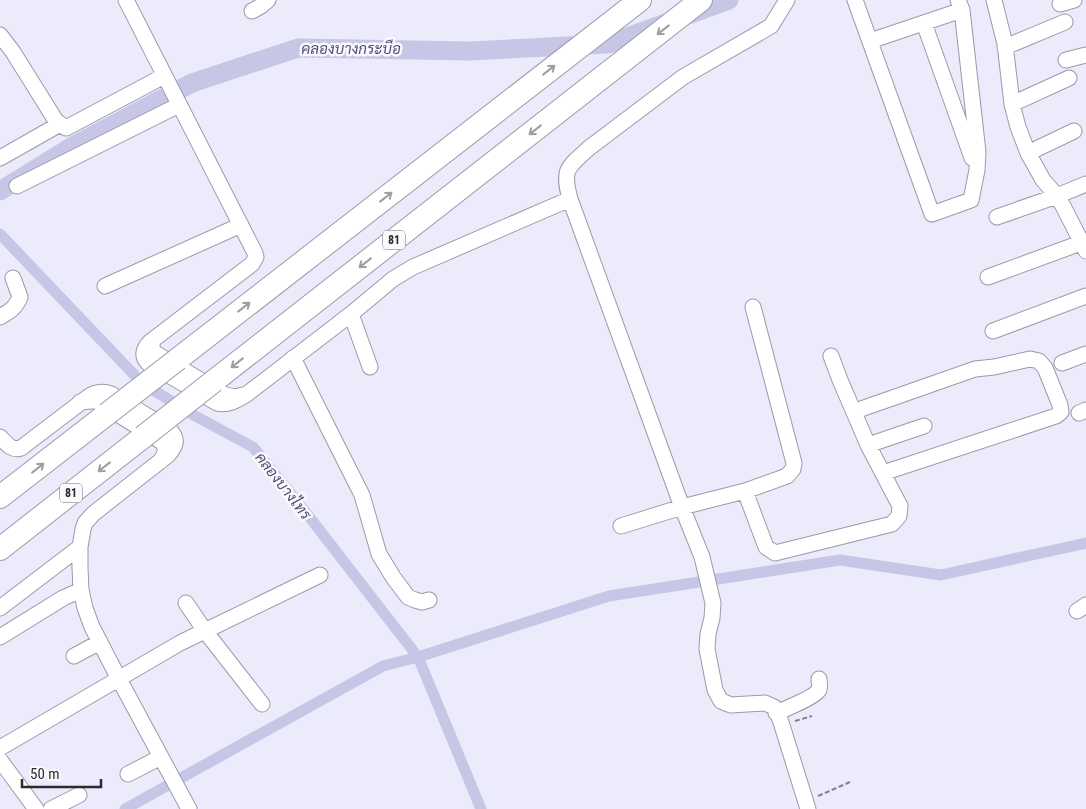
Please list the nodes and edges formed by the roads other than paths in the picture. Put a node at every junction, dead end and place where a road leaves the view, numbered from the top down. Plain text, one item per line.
1 (126, 0) edge
2 (268, 0) edge
3 (640, 0) edge
4 (701, 0) edge
5 (787, 0) edge
6 (855, 0) edge
7 (994, 0) edge
8 (960, 5) edge
9 (252, 11) dead end
10 (1065, 22) dead end
11 (924, 23) junction
12 (0, 35) edge
13 (870, 41) junction
14 (1005, 47) junction
15 (1086, 55) edge
16 (1066, 60) dead end
17 (1069, 78) dead end
18 (166, 79) junction
19 (177, 102) junction
20 (1012, 104) junction
21 (60, 124) junction
22 (1074, 132) dead end
23 (1028, 153) junction
24 (0, 158) edge
25 (977, 170) junction
26 (1086, 184) edge
27 (17, 186) dead end
28 (1057, 196) junction
29 (570, 199) junction
30 (997, 217) dead end
31 (241, 225) junction
32 (1085, 245) edge
33 (988, 276) dead end
34 (13, 278) dead end
35 (105, 286) dead end
36 (1086, 296) edge
37 (753, 308) dead end
38 (351, 314) junction
39 (0, 317) edge
40 (993, 331) dead end
41 (1086, 354) edge
42 (831, 356) dead end
43 (293, 358) junction
44 (1062, 363) dead end
45 (370, 368) dead end
46 (840, 380) junction
47 (861, 409) junction
48 (924, 426) dead end
49 (0, 437) edge
50 (872, 444) junction
51 (883, 473) junction
52 (745, 491) junction
53 (0, 498) edge
54 (682, 507) junction
55 (621, 526) dead end
56 (80, 547) junction
57 (0, 549) edge
58 (320, 575) dead end
59 (81, 590) junction
60 (429, 600) dead end
61 (186, 603) dead end
62 (0, 608) edge
63 (206, 631) junction
64 (0, 637) edge
65 (100, 642) junction
66 (74, 656) dead end
67 (119, 679) junction
68 (819, 679) dead end
69 (262, 704) dead end
70 (779, 719) junction
71 (0, 748) edge
72 (161, 757) junction
73 (0, 760) edge
74 (128, 774) dead end
75 (79, 795) dead end
76 (186, 803) edge
77 (807, 806) edge
78 (36, 809) edge
79 (51, 809) edge

1 - 18 street
2 - 9 street
53 -> 3 highway, bridge
4 -> 57 highway, 81, bridge
5 - 29 street
6 - 13 street
7 - 14 street
8 - 11 street
8 - 25 street
10 - 14 street
11 - 13 street
11 - 25 street
12 - 21 street
13 - 25 street
14 - 20 street
15 - 16 street
17 - 20 street
18 - 19 street
18 - 21 street
19 - 27 street
19 - 31 street
20 - 23 street
21 - 24 street
22 - 23 street
23 - 28 street
26 - 28 street
28 - 30 street
28 - 32 street
29 - 38 street
29 - 54 street
31 - 35 street
31 - 43 street
32 - 33 street
34 - 39 street
36 - 40 street
37 - 52 street
38 - 43 street
38 - 45 street
41 - 44 street
42 - 46 street
43 - 60 street
46 - 47 street
46 - 50 street
47 - 50 street
47 - 51 street
48 - 50 street
49 - 56 street
50 - 51 street
51 - 52 street
52 - 54 street
54 - 55 street
54 - 70 street
56 - 59 street
56 - 62 street
58 - 63 street
59 - 64 street
59 - 65 street
61 - 63 street
63 - 67 street
63 - 69 street
65 - 66 street
65 - 67 street
67 - 71 street
67 - 72 street
68 - 70 street
70 - 77 street
72 - 74 street
72 - 76 street
73 - 78 street
75 - 79 street

